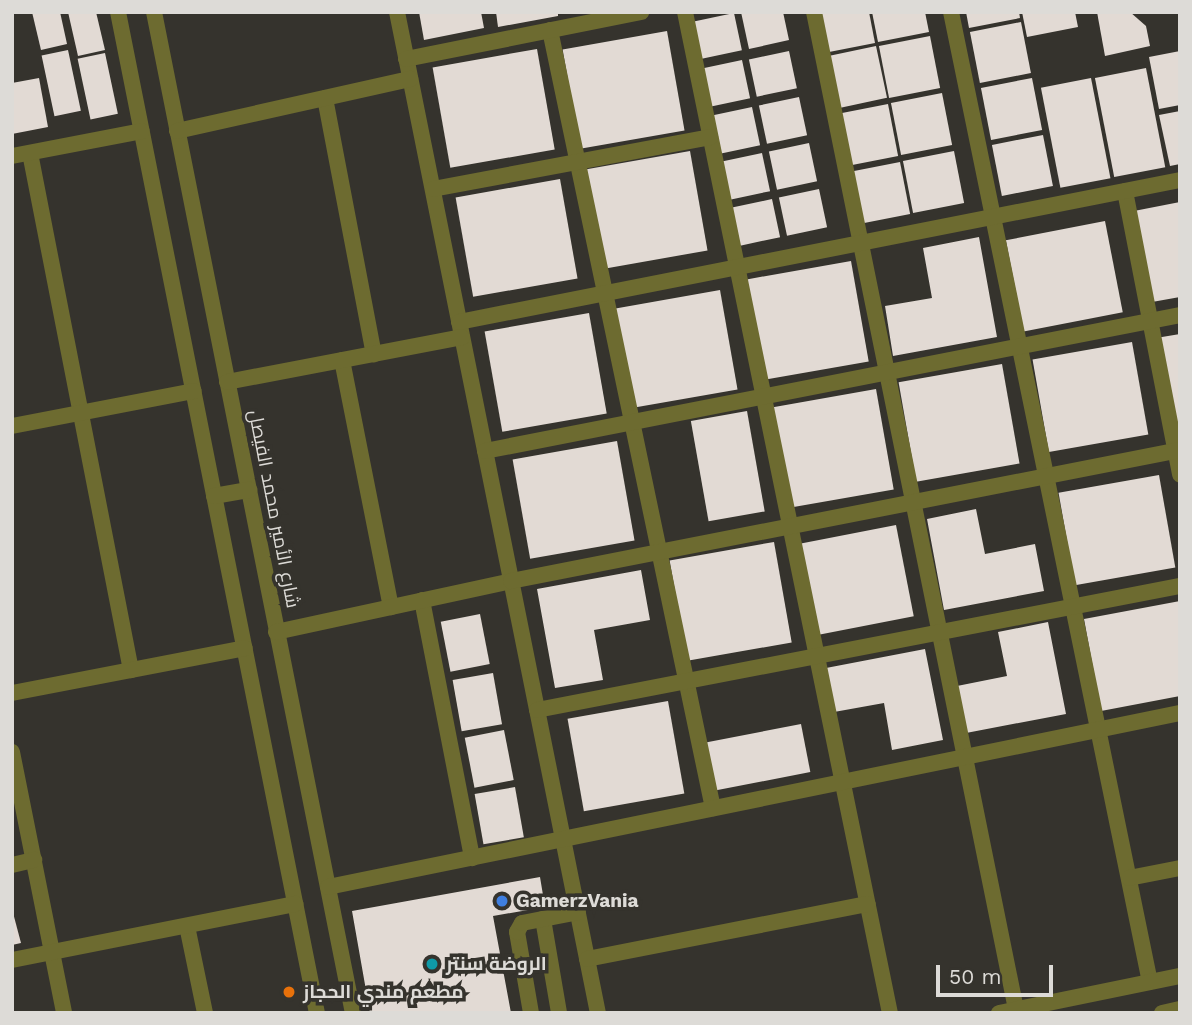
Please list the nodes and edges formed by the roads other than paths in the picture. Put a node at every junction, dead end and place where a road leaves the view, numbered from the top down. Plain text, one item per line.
1 (118, 12) edge
2 (154, 12) edge
3 (397, 12) edge
4 (641, 12) edge
5 (685, 12) edge
6 (814, 12) edge
7 (951, 12) edge
8 (550, 30) junction
9 (407, 59) junction
10 (410, 79) junction
11 (325, 98) junction
12 (142, 131) junction
13 (177, 131) junction
14 (710, 137) junction
15 (30, 153) junction
16 (12, 156) edge
17 (578, 161) junction
18 (1180, 180) edge
19 (433, 189) junction
20 (1125, 191) junction
21 (993, 217) junction
22 (861, 243) junction
23 (737, 267) junction
24 (605, 293) junction
25 (1180, 315) edge
26 (1150, 321) junction
27 (461, 330) junction
28 (1020, 346) junction
29 (374, 354) junction
30 (342, 360) junction
31 (887, 372) junction
32 (227, 382) junction
33 (194, 391) junction
34 (764, 397) junction
35 (81, 413) junction
36 (632, 423) junction
37 (12, 426) edge
38 (1177, 451) edge
39 (485, 452) junction
40 (1180, 475) edge
41 (1047, 477) junction
42 (249, 490) junction
43 (214, 496) junction
44 (914, 503) junction
45 (790, 527) junction
46 (660, 552) junction
47 (511, 581) junction
48 (1180, 586) edge
49 (422, 600) junction
50 (391, 607) junction
51 (1073, 607) junction
52 (276, 632) junction
53 (940, 632) junction
54 (245, 648) junction
55 (817, 656) junction
56 (131, 670) junction
57 (686, 681) junction
58 (12, 693) edge
59 (537, 710) junction
60 (1180, 713) edge
61 (1099, 730) junction
62 (12, 752) edge
63 (965, 757) junction
64 (843, 782) junction
65 (713, 808) junction
66 (563, 839) junction
67 (472, 858) junction
68 (34, 860) junction
69 (12, 864) edge
70 (1180, 868) edge
71 (1129, 878) junction
72 (328, 887) junction
73 (868, 904) junction
74 (296, 905) junction
75 (578, 912) junction
76 (543, 919) junction
77 (187, 926) junction
78 (52, 952) junction
79 (587, 958) junction
80 (12, 960) edge
81 (1180, 976) edge
82 (1150, 982) junction
83 (1016, 1009) junction
84 (1180, 1009) edge
85 (64, 1013) edge
86 (205, 1013) edge
87 (317, 1013) edge
88 (353, 1013) edge
89 (531, 1013) edge
90 (559, 1013) edge
91 (598, 1013) edge
92 (890, 1013) edge
93 (999, 1013) edge
94 (1163, 1013) edge

1 - 12 street
2 - 13 street, شارع الأمير محمد الفيصل
3 - 9 street
4 - 8 street
5 - 14 street
6 - 22 street
7 - 21 street
8 - 9 street
8 - 17 street
9 - 10 street
10 - 11 street
10 - 19 street
11 - 13 street
11 - 29 street
12 - 15 street
12 - 33 street
13 - 32 street, شارع الأمير محمد الفيصل
14 - 17 street
14 - 23 street
15 - 16 street
15 - 35 street
17 - 19 street
17 - 24 street
18 - 20 street
19 - 27 street
20 - 21 street
20 - 26 street
21 - 22 street
21 - 28 street
22 - 23 street
22 - 31 street
23 - 24 street
23 - 34 street
24 - 27 street
24 - 36 street
25 - 26 street
26 - 28 street
26 - 38 street
27 - 29 street
27 - 39 street
28 - 31 street
28 - 41 street
29 - 30 street
30 - 32 street
30 - 50 street
31 - 34 street
31 - 44 street
32 - 42 street, شارع الأمير محمد الفيصل
33 - 35 street
33 - 43 street
34 - 36 street
34 - 45 street
35 - 37 street
35 - 56 street
36 - 39 street
36 - 46 street
38 - 40 street
38 - 41 street
39 - 47 street
41 - 44 street
41 - 51 street
42 - 43 street
42 - 52 street, شارع الأمير محمد الفيصل
43 - 54 street
44 - 45 street
44 - 53 street
45 - 46 street
45 - 55 street
46 - 47 street
46 - 57 street
47 - 49 street
47 - 59 street
48 - 51 street
49 - 50 street
49 - 67 street
50 - 52 street
51 - 53 street
51 - 61 street
52 - 72 street, شارع الأمير محمد الفيصل
53 - 55 street
53 - 63 street
54 - 56 street
54 - 74 street
55 - 57 street
55 - 64 street
56 - 58 street
57 - 59 street
57 - 65 street
59 - 66 street
60 - 61 street
61 - 63 street
61 - 71 street
62 - 68 street
63 - 64 street
63 - 83 street
64 - 65 street
64 - 73 street
65 - 66 street
66 - 67 street
66 - 75 street
67 - 72 street
68 - 69 street
68 - 78 street
70 - 71 street
71 - 82 street
72 - 88 street, شارع الأمير محمد الفيصل
73 - 79 street
73 - 92 street
74 - 77 street
74 - 87 street
75 - 76 street
75 - 79 street
76 - 89 street
76 - 90 street
77 - 78 street
77 - 86 street
78 - 80 street
78 - 85 street
79 - 91 street
81 - 82 street
82 - 83 street
83 - 93 street
84 - 94 street

